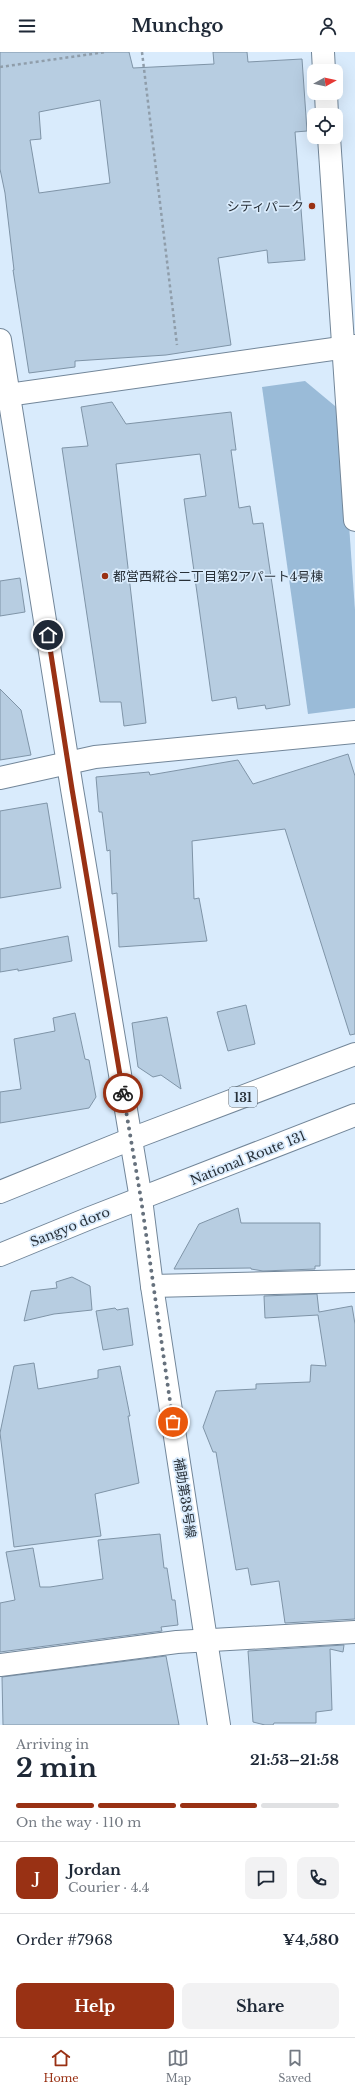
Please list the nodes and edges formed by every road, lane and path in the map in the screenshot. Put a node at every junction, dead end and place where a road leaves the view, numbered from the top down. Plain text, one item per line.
1 (106, 52) edge
2 (142, 52) edge
3 (322, 52) edge
4 (323, 64) edge
5 (0, 67) edge
6 (330, 144) edge
7 (0, 340) edge
8 (350, 347) edge
9 (180, 371) junction
10 (4, 396) edge
11 (355, 520) edge
12 (355, 732) edge
13 (69, 764) junction
14 (0, 778) edge
15 (355, 1054) edge
16 (355, 1115) edge
17 (131, 1139) junction
18 (0, 1192) edge
19 (141, 1199) junction
20 (0, 1256) edge
21 (355, 1281) edge
22 (152, 1286) junction
23 (355, 1632) edge
24 (205, 1640) junction
25 (0, 1665) edge
26 (219, 1725) edge

1 - 5 path
2 - 9 path
3 - 4 main road
6 - 8 main road
7 - 10 main road, 補助第38号線
8 - 9 main road
8 - 11 main road
9 - 10 main road
10 - 13 main road, 補助第38号線
12 - 13 main road
13 - 14 main road
13 - 17 main road, 補助第38号線
15 - 17 main road, 131
16 - 19 main road, National Route 131
17 - 18 main road, 131
17 - 19 main road, 補助第38号線
19 - 20 main road, Sangyo doro
19 - 22 main road, 補助第38号線
21 - 22 main road
22 - 24 main road, 補助第38号線
23 - 24 main road
24 - 25 main road
24 - 26 main road, 補助第38号線

